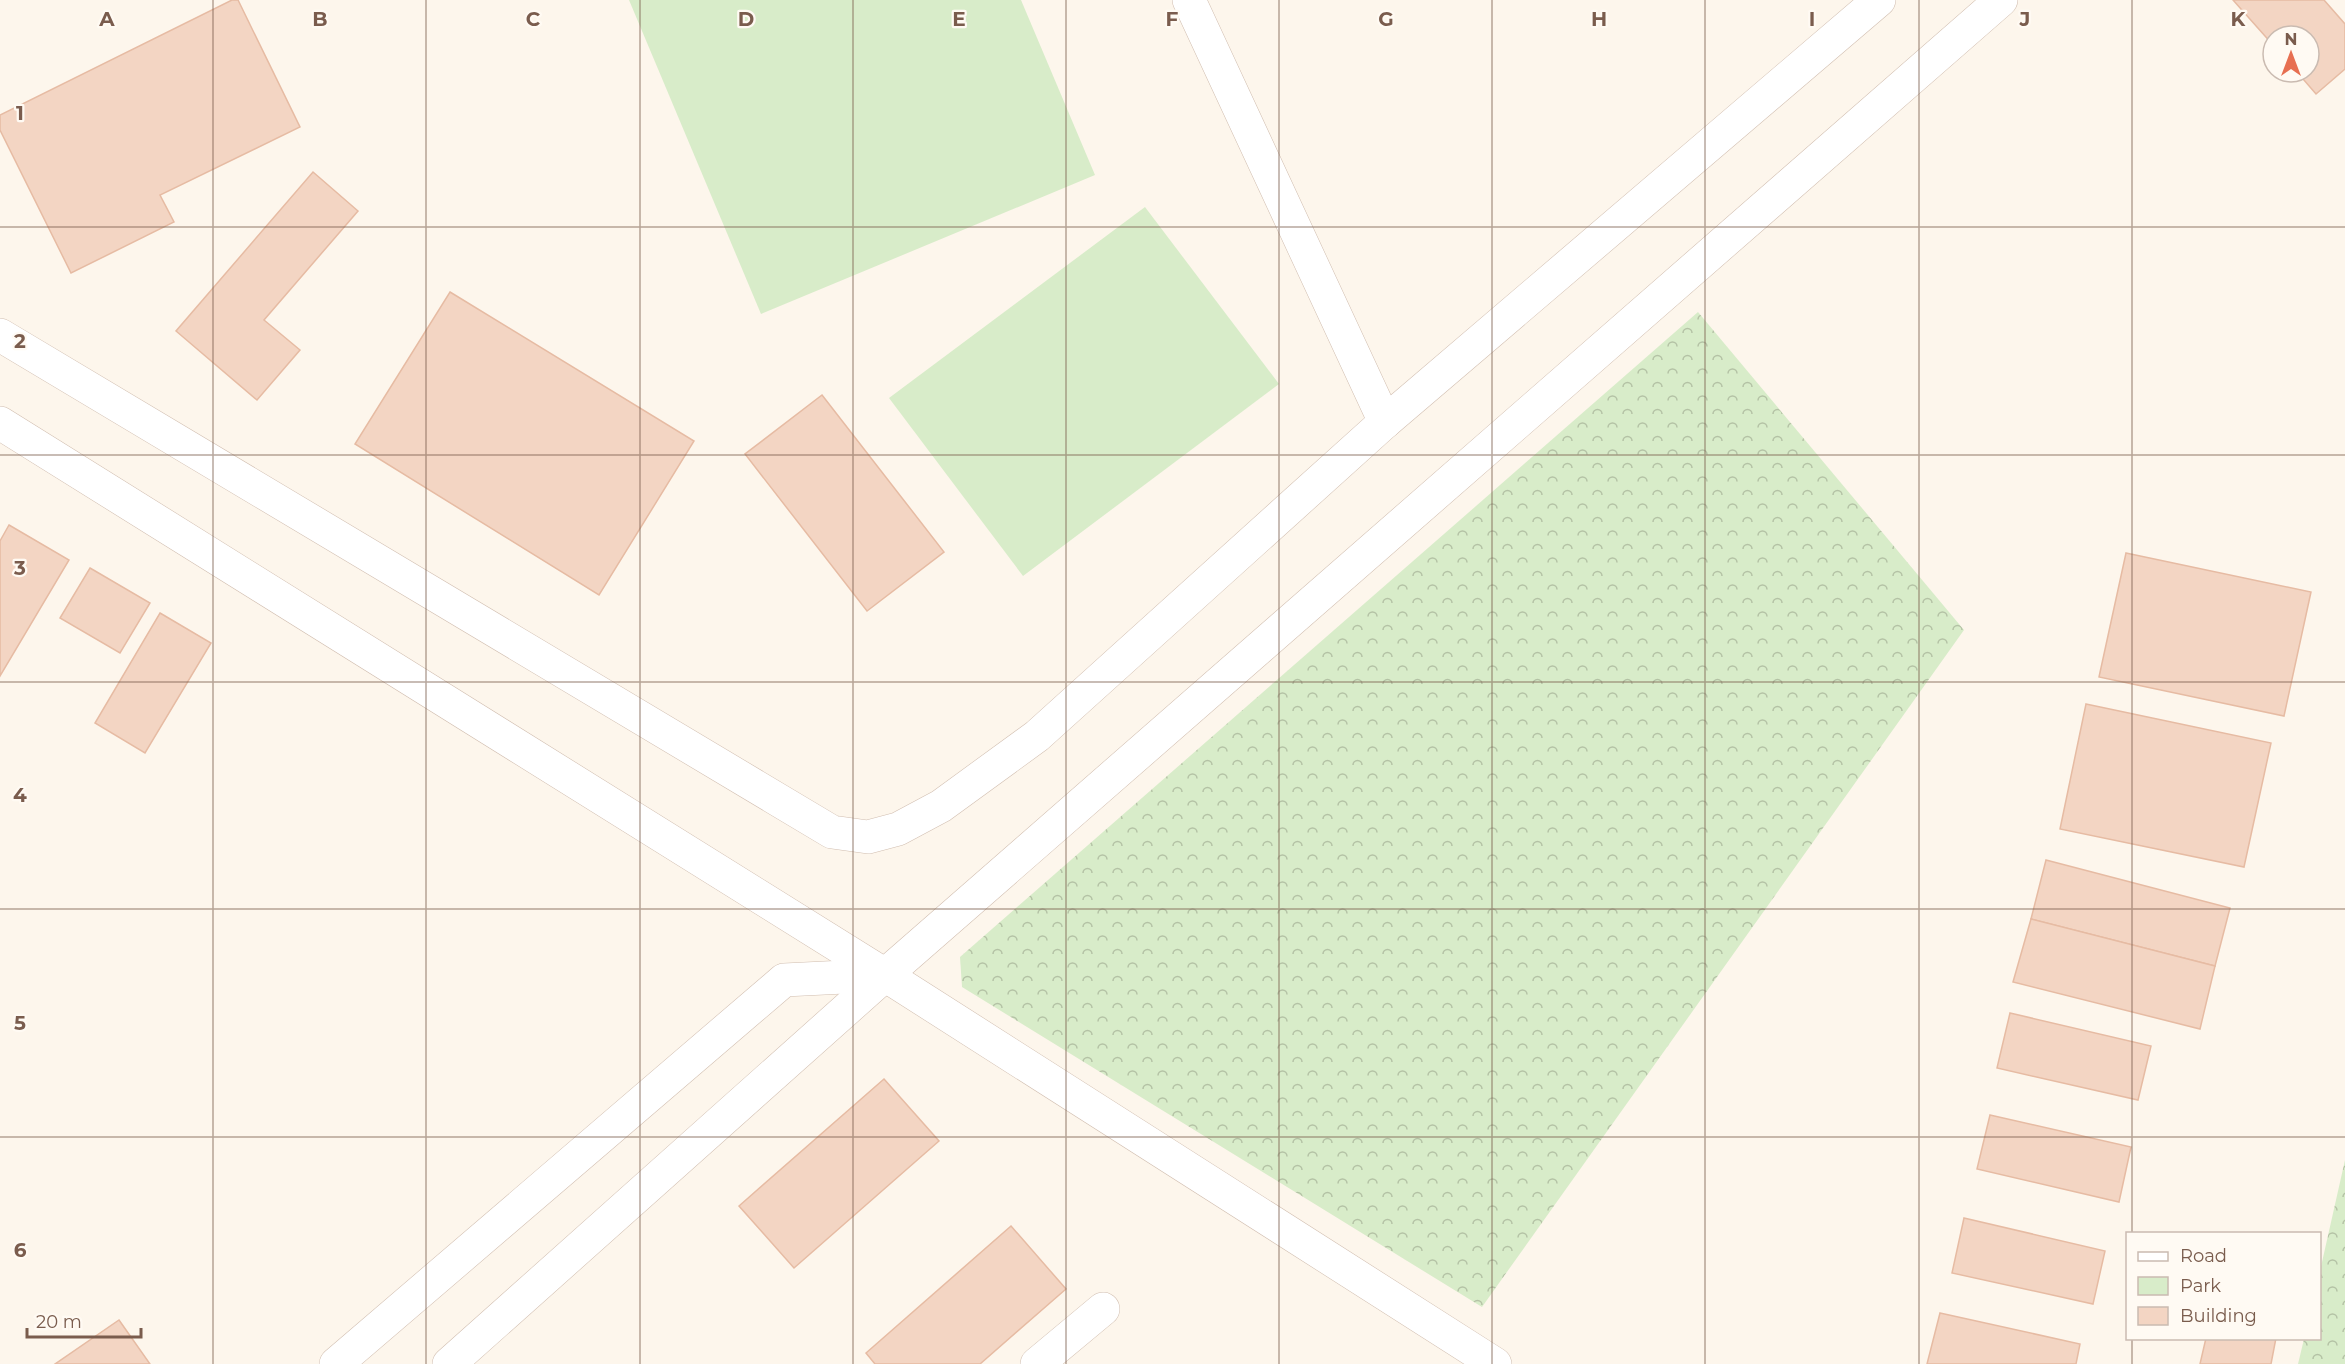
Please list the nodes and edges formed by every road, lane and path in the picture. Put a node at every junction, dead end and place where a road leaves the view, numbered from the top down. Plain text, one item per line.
1 (1189, 0) edge
2 (1879, 0) edge
3 (2001, 0) edge
4 (0, 335) edge
5 (1385, 422) junction
6 (0, 423) edge
7 (885, 975) junction
8 (1103, 1310) dead end
9 (1477, 1359) edge
10 (336, 1364) edge
11 (449, 1364) edge
12 (1037, 1364) edge

1 - 5 lane
2 - 5 lane
3 - 7 lane
4 - 5 lane
6 - 7 lane
7 - 9 lane
7 - 10 lane
7 - 11 lane
8 - 12 lane

